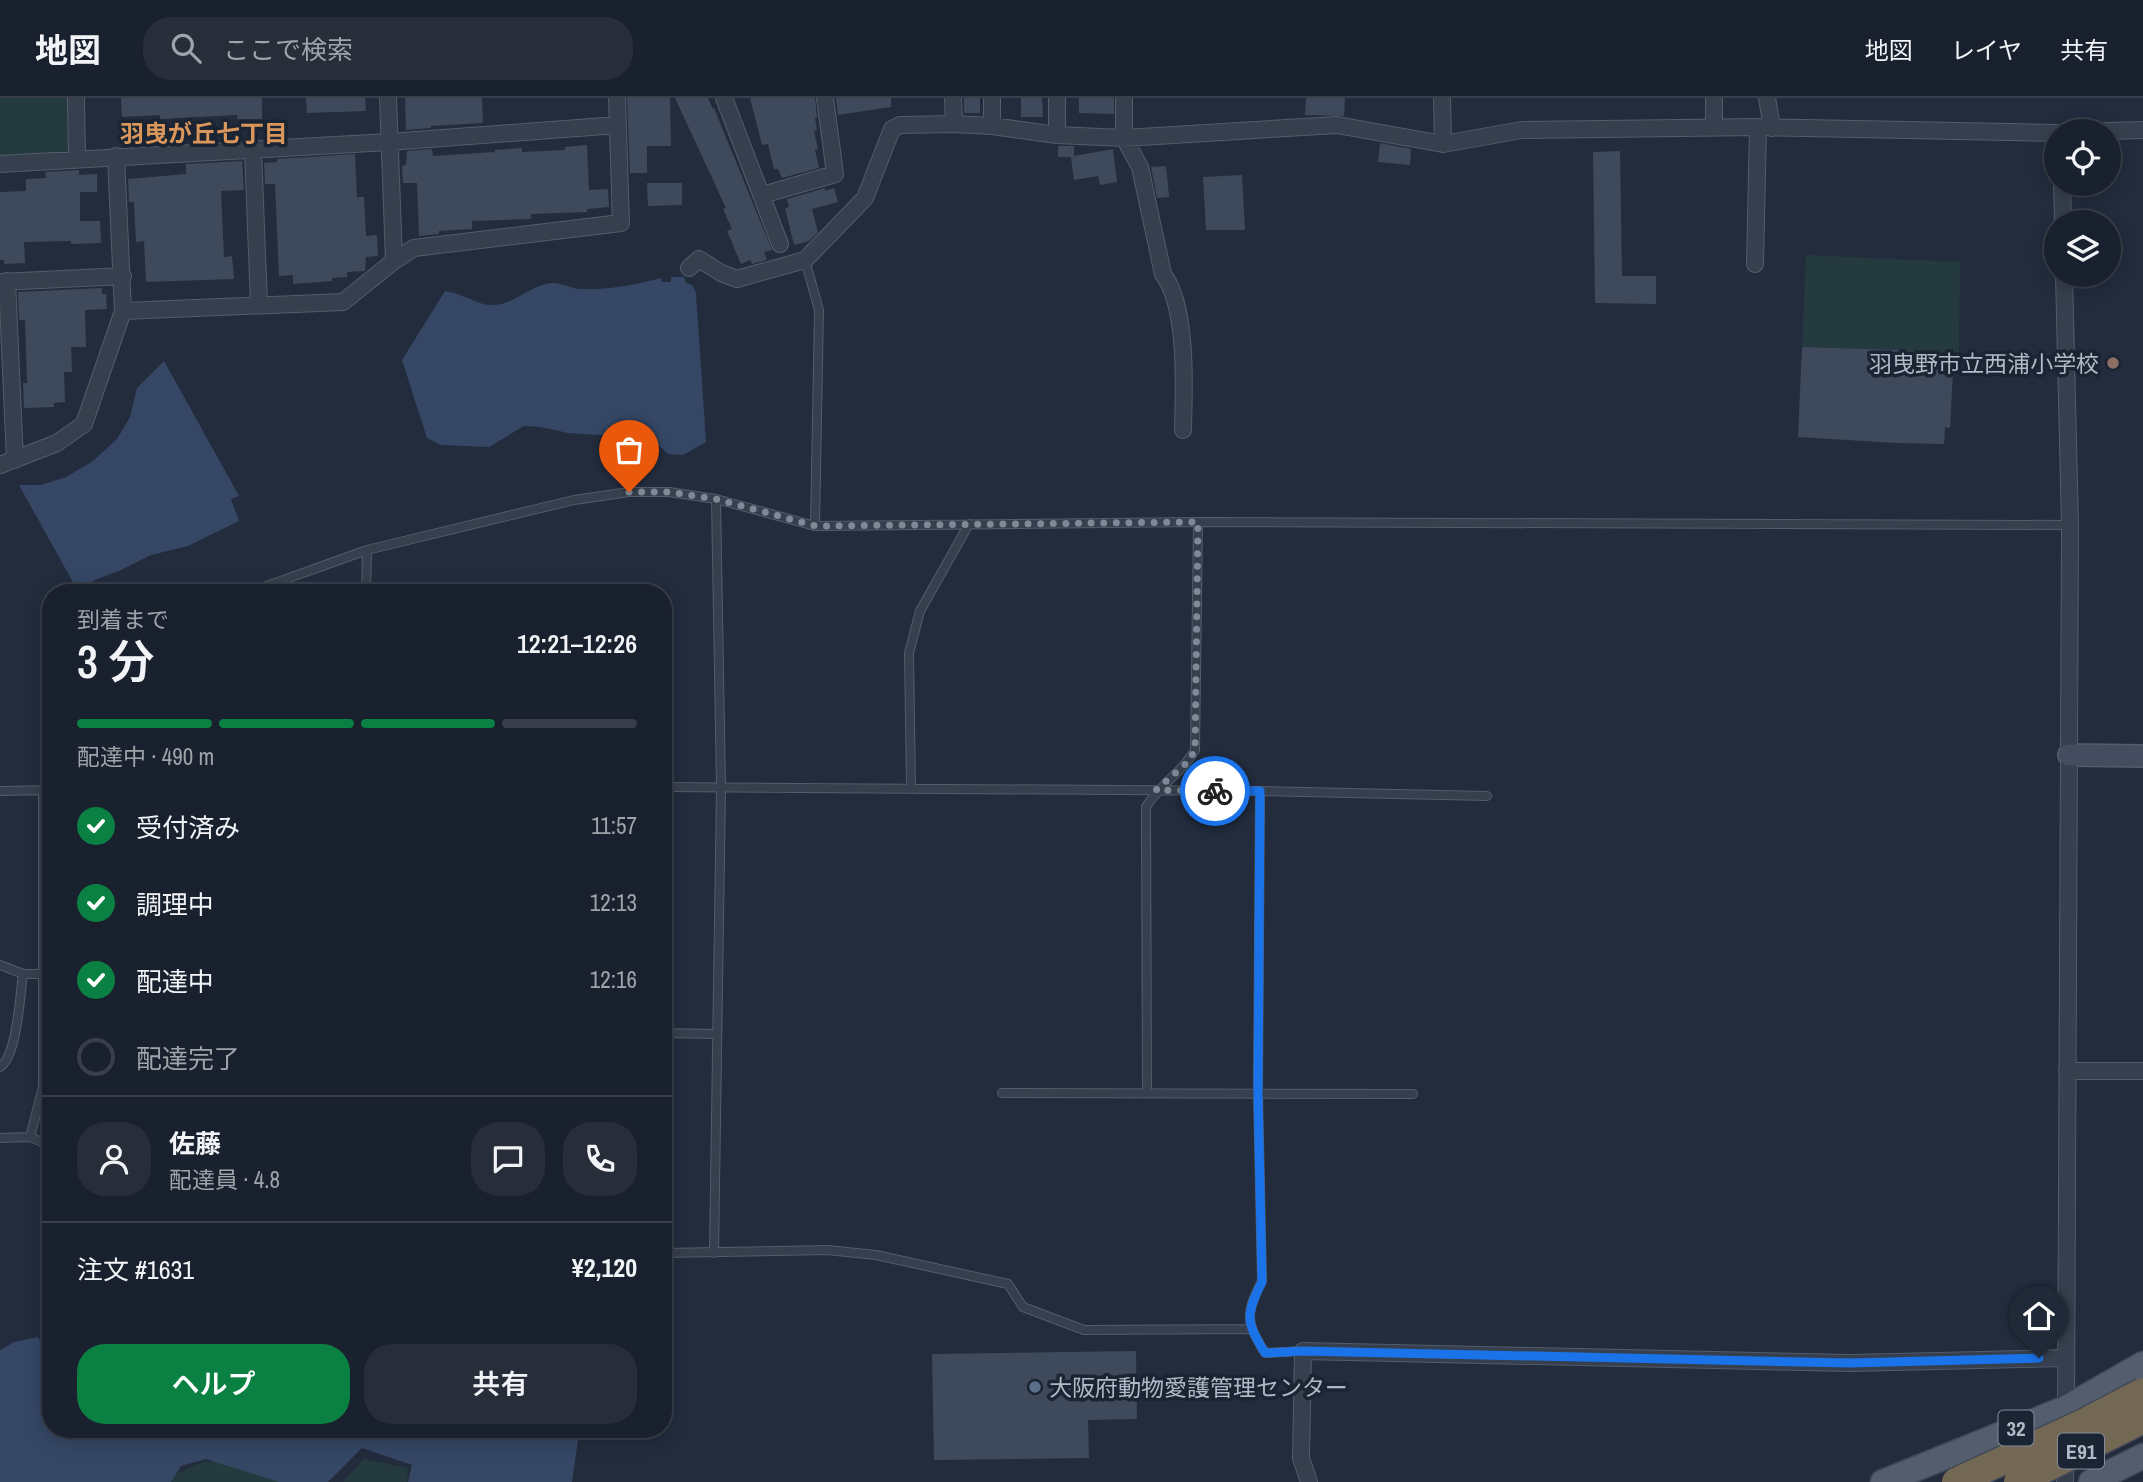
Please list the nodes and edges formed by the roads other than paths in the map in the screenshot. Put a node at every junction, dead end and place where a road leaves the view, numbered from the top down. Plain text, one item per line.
1 (76, 98) edge
2 (388, 98) edge
3 (617, 98) edge
4 (724, 98) edge
5 (825, 98) edge
6 (953, 98) edge
7 (992, 98) edge
8 (1057, 98) edge
9 (1124, 98) edge
10 (1442, 98) edge
11 (1714, 98) edge
12 (1768, 98) edge
13 (954, 124) junction
14 (618, 125) junction
15 (992, 127) junction
16 (1714, 128) junction
17 (1765, 128) junction
18 (2143, 130) edge
19 (2121, 131) edge
20 (2044, 133) edge
21 (1057, 135) junction
22 (1124, 138) junction
23 (389, 142) junction
24 (1443, 144) junction
25 (253, 150) junction
26 (117, 156) junction
27 (77, 159) junction
28 (0, 164) edge
29 (762, 195) junction
30 (780, 244) dead end
31 (805, 260) junction
32 (394, 261) junction
33 (1755, 264) dead end
34 (688, 268) dead end
35 (123, 276) junction
36 (4, 282) edge
37 (2064, 287) edge
38 (259, 305) junction
39 (123, 311) junction
40 (1183, 430) dead end
41 (7, 462) edge
42 (716, 499) junction
43 (1198, 522) junction
44 (969, 524) junction
45 (2070, 525) junction
46 (816, 526) junction
47 (367, 550) junction
48 (272, 584) edge
49 (366, 584) edge
50 (2069, 755) junction
51 (2143, 755) edge
52 (672, 787) edge
53 (721, 787) junction
54 (911, 789) junction
55 (42, 790) edge
56 (1156, 790) junction
57 (0, 791) edge
58 (1260, 791) junction
59 (1487, 796) dead end
60 (0, 965) edge
61 (23, 974) junction
62 (42, 974) edge
63 (672, 1033) edge
64 (717, 1034) junction
65 (0, 1067) edge
66 (2067, 1071) junction
67 (2143, 1071) edge
68 (42, 1091) edge
69 (1002, 1093) dead end
70 (1147, 1093) junction
71 (1258, 1093) junction
72 (1413, 1094) dead end
73 (30, 1137) junction
74 (0, 1138) edge
75 (42, 1142) edge
76 (672, 1253) edge
77 (714, 1253) junction
78 (1250, 1329) junction
79 (1303, 1351) junction
80 (2066, 1357) junction
81 (2143, 1364) edge
82 (2143, 1392) edge
83 (2066, 1408) junction
84 (2143, 1419) edge
85 (2143, 1456) edge
86 (1308, 1482) edge
87 (1883, 1482) edge
88 (1956, 1482) edge
89 (2018, 1482) edge
90 (2066, 1482) edge
91 (2091, 1482) edge

1 - 27 street
2 - 23 street
3 - 14 street
4 - 29 street
5 - 29 street
6 - 13 street
7 - 15 street
8 - 21 street
9 - 22 street
10 - 24 street
11 - 16 street
12 - 17 street
13 - 15 street
13 - 31 street
14 - 23 street
14 - 32 street
15 - 21 street
16 - 17 street
16 - 24 street
17 - 20 street
17 - 33 street
18 - 19 street
21 - 22 street
22 - 24 street
22 - 40 street
23 - 25 street
23 - 32 street
25 - 26 street
25 - 38 street
26 - 27 street
26 - 35 street
27 - 28 street
29 - 30 street
31 - 34 street
31 - 46 lane
32 - 38 street
35 - 36 street
35 - 39 street
36 - 41 street
37 - 45 street
38 - 39 street
39 - 41 street
42 - 46 lane
42 - 47 lane
42 - 53 lane
43 - 44 lane
43 - 45 lane
43 - 56 lane
44 - 46 lane
44 - 54 lane
45 - 50 street
47 - 48 lane
47 - 49 lane
50 - 51 street
50 - 66 street
52 - 53 lane
53 - 54 lane
53 - 64 lane
54 - 56 lane
55 - 57 lane
56 - 58 lane
56 - 70 lane
58 - 59 lane
58 - 71 lane
60 - 61 lane
61 - 62 lane
61 - 65 lane
63 - 64 lane
64 - 77 lane
66 - 67 street
66 - 80 street
68 - 73 lane
69 - 70 lane
70 - 71 lane
71 - 72 lane
71 - 78 lane
73 - 74 lane
73 - 75 lane
76 - 77 lane
77 - 78 lane
78 - 79 lane
79 - 80 street
79 - 86 street
80 - 83 street
81 - 83 main road, 32
82 - 88 highway, E91, bridge
83 - 87 main road, 32
83 - 90 street
84 - 89 highway, E91, bridge
85 - 91 main road

